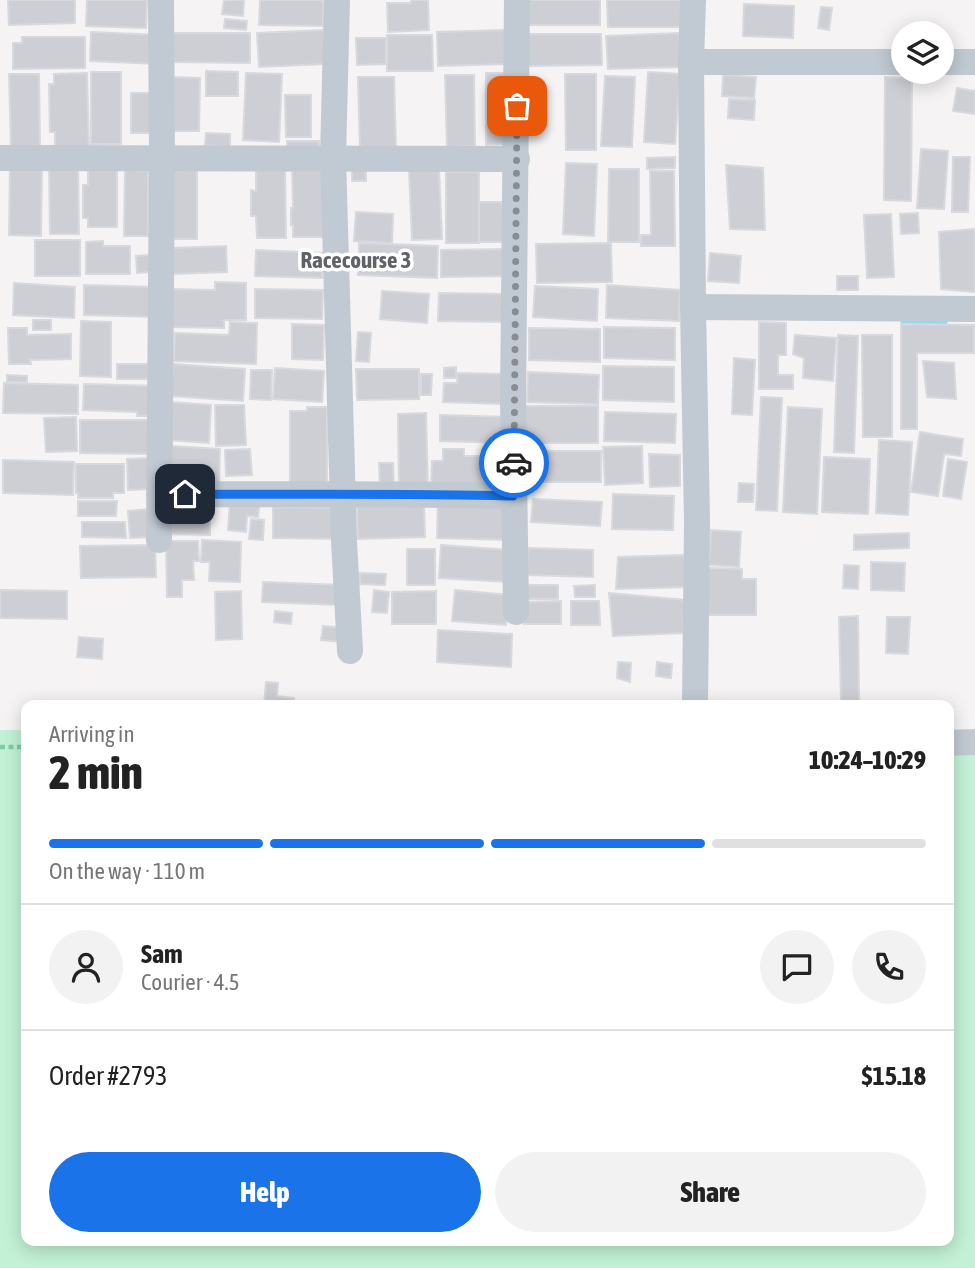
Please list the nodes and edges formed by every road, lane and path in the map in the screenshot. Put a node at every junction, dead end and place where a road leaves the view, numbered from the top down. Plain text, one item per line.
1 (161, 0) edge
2 (337, 0) edge
3 (517, 0) edge
4 (693, 0) edge
5 (691, 62) junction
6 (891, 62) edge
7 (954, 62) edge
8 (975, 62) edge
9 (333, 157) junction
10 (0, 158) edge
11 (163, 159) junction
12 (517, 159) junction
13 (692, 306) junction
14 (975, 309) edge
15 (159, 494) junction
16 (345, 496) junction
17 (513, 496) junction
18 (159, 540) dead end
19 (516, 612) dead end
20 (350, 651) dead end
21 (695, 700) edge
22 (954, 743) edge
23 (975, 743) edge
24 (0, 747) edge
25 (21, 747) edge

1 - 11 street
2 - 9 street
3 - 12 street
4 - 5 street
5 - 6 street
5 - 13 street
7 - 8 street
9 - 11 street
9 - 12 street
9 - 16 street
10 - 11 street
11 - 15 street
12 - 17 street
13 - 14 street
13 - 21 street
15 - 16 street
15 - 18 street
16 - 17 street
16 - 20 street
17 - 19 street
22 - 23 street
24 - 25 path

